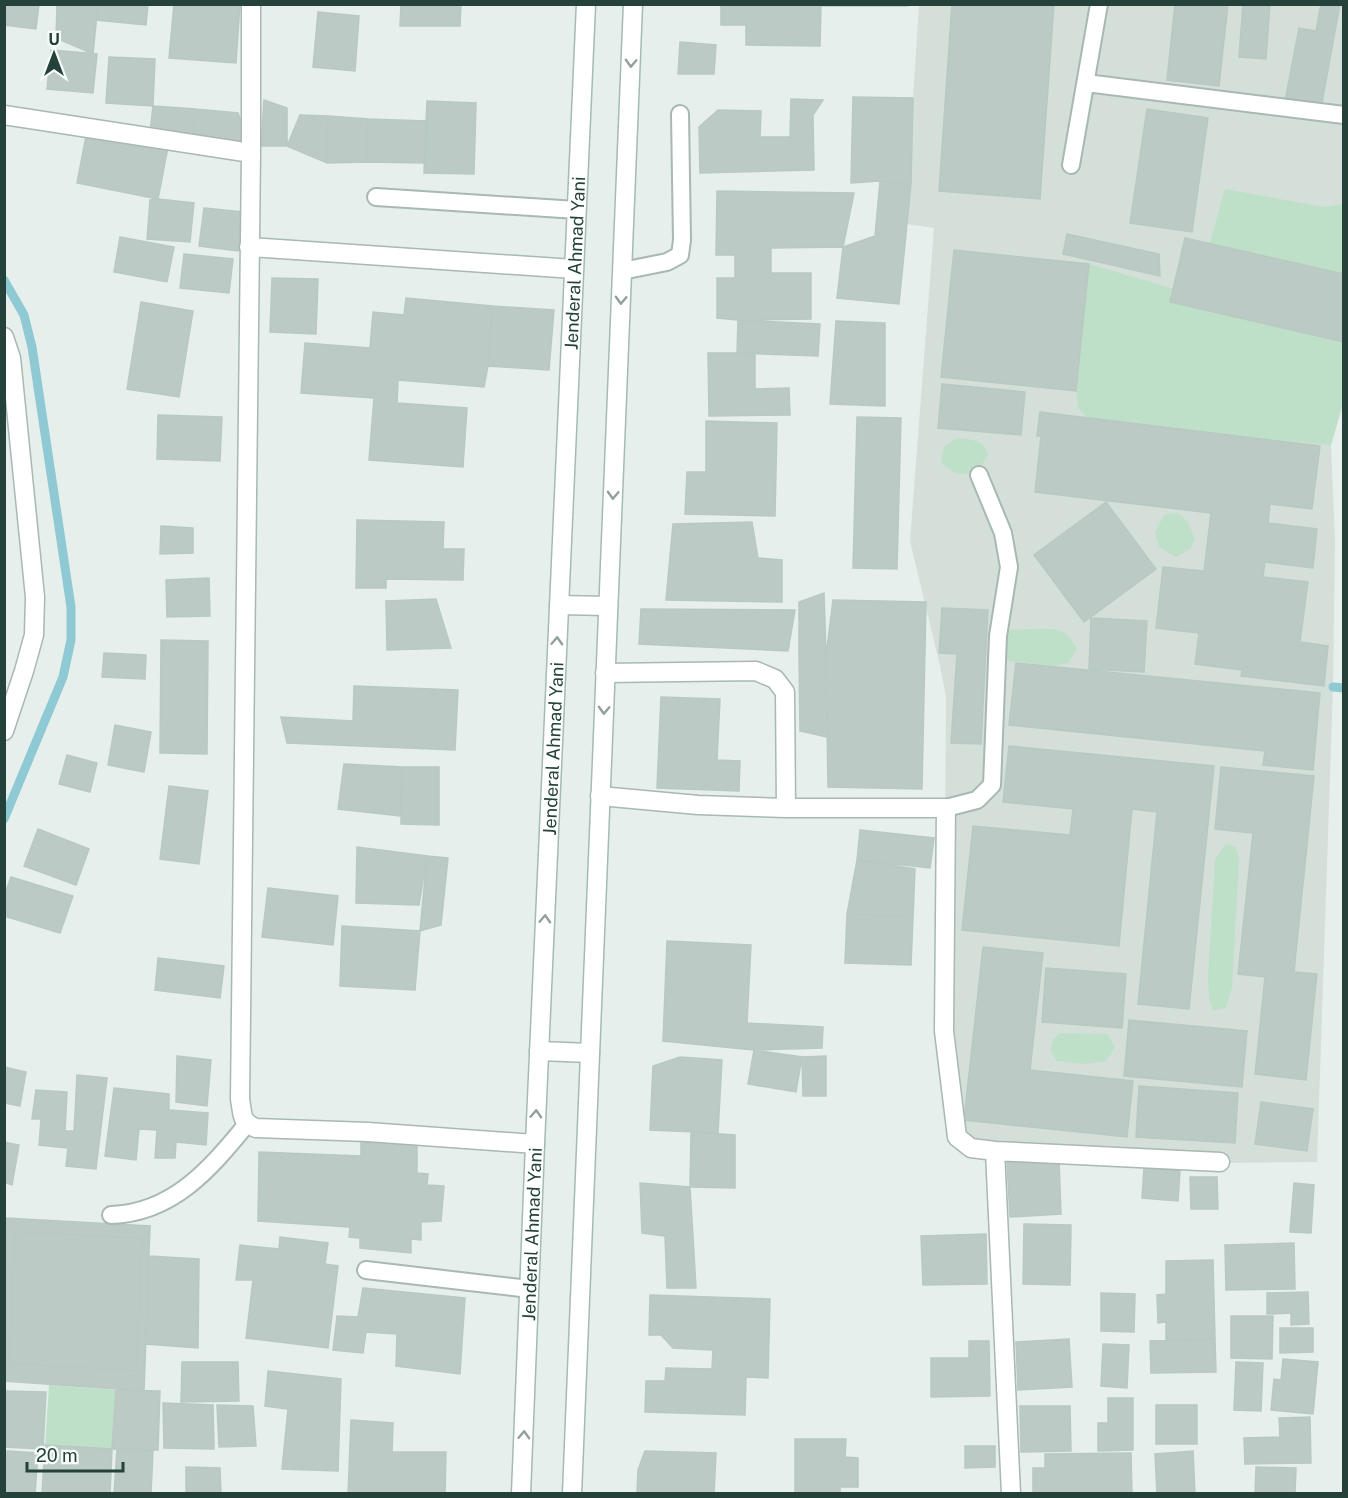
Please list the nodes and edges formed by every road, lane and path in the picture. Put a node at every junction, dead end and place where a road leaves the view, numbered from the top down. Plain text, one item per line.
1 (250, 4) edge
2 (586, 4) edge
3 (633, 4) edge
4 (1099, 4) edge
5 (1086, 83) junction
6 (680, 114) dead end
7 (4, 115) edge
8 (1344, 115) edge
9 (251, 153) junction
10 (1071, 165) dead end
11 (376, 198) dead end
12 (577, 210) junction
13 (249, 247) junction
14 (574, 269) junction
15 (622, 271) junction
16 (4, 337) edge
17 (979, 475) dead end
18 (559, 604) junction
19 (608, 606) junction
20 (605, 673) junction
21 (4, 731) edge
22 (600, 796) junction
23 (786, 808) junction
24 (946, 808) junction
25 (539, 1051) junction
26 (590, 1053) junction
27 (247, 1124) junction
28 (535, 1144) junction
29 (995, 1151) junction
30 (1220, 1162) dead end
31 (111, 1215) dead end
32 (366, 1270) dead end
33 (529, 1289) junction
34 (521, 1494) edge
35 (572, 1494) edge
36 (1011, 1494) edge

1 - 9 street
2 - 12 street, Jenderal Ahmad Yani
3 -> 15 street
4 - 5 lane
5 - 8 lane
5 - 10 lane
6 - 15 lane
7 - 9 street
9 - 13 street
11 - 12 lane
12 - 14 street, Jenderal Ahmad Yani
13 - 14 street
13 - 27 street
14 - 18 street, Jenderal Ahmad Yani
15 -> 19 street
16 - 21 street
17 - 24 lane
18 - 19 street
25 -> 18 street, Jenderal Ahmad Yani
19 - 20 street
20 -> 22 street
20 - 23 street
22 - 23 street
22 - 26 street
23 - 24 street
24 - 29 street
25 - 26 street
28 -> 25 street, Jenderal Ahmad Yani
26 - 35 street
27 - 28 street
27 - 31 lane
28 - 33 street, Jenderal Ahmad Yani
29 - 30 street
29 - 36 street
32 - 33 lane
34 -> 33 street, Jenderal Ahmad Yani

